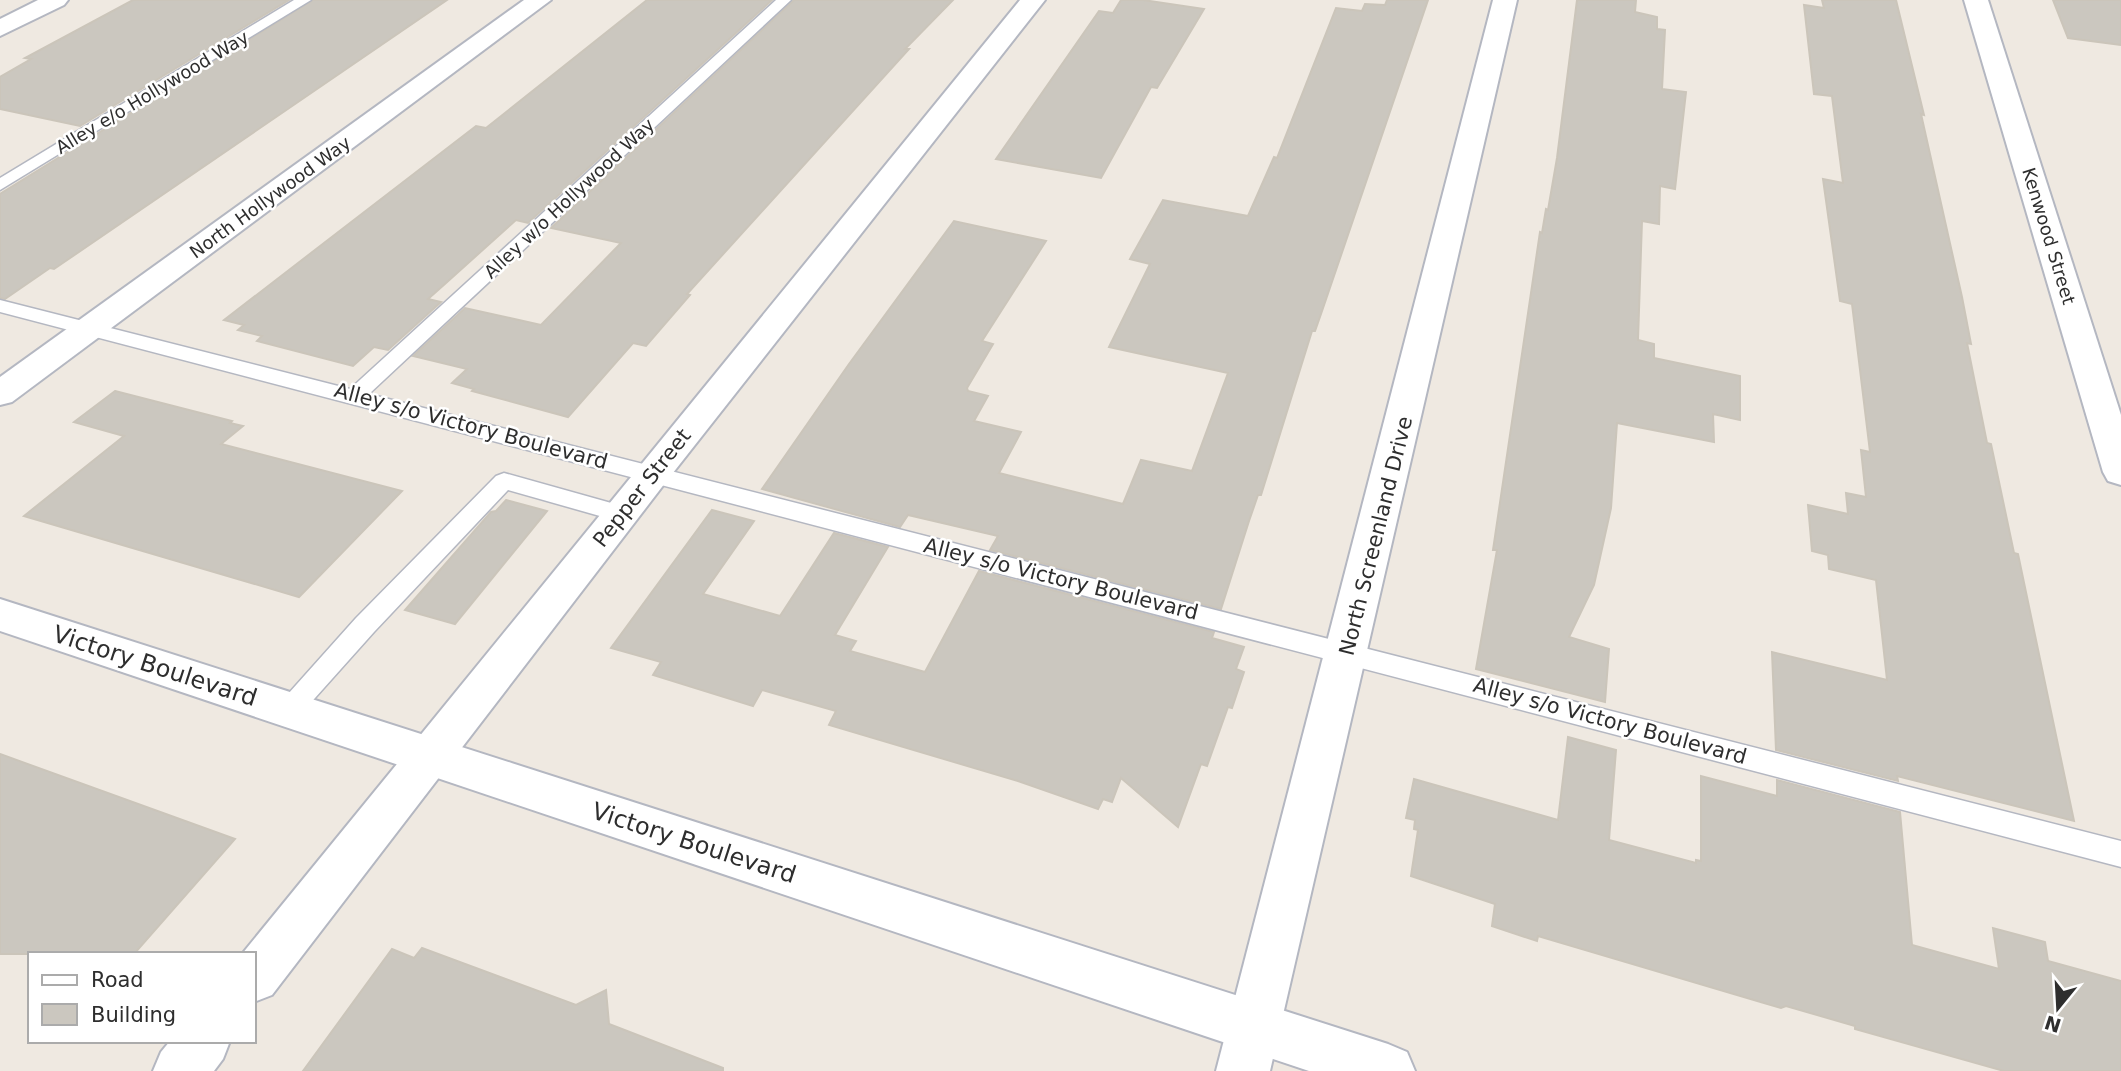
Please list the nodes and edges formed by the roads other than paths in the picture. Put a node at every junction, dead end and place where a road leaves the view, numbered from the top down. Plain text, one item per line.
1 (56, 0) edge
2 (304, 0) edge
3 (539, 0) edge
4 (784, 0) edge
5 (1033, 0) edge
6 (1505, 0) edge
7 (1976, 0) edge
8 (0, 29) edge
9 (0, 185) edge
10 (0, 306) edge
11 (90, 329) junction
12 (0, 394) edge
13 (355, 396) junction
14 (2121, 472) edge
15 (652, 474) junction
16 (621, 514) junction
17 (0, 615) edge
18 (1348, 653) junction
19 (289, 710) junction
20 (429, 756) junction
21 (2121, 854) edge
22 (256, 975) edge
23 (202, 1043) edge
24 (1248, 1049) edge
25 (180, 1071) edge
26 (1388, 1071) edge

1 - 8 street
2 - 9 lane, Alley e/o Hollywood Way
3 - 11 street, North Hollywood Way
4 - 13 lane, Alley w/o Hollywood Way
5 - 15 street, Pepper Street
6 - 18 street, North Screenland Drive
7 - 14 street, Kenwood Street
10 - 11 lane, Alley s/o Victory Boulevard
11 - 12 street, North Hollywood Way
11 - 13 lane, Alley s/o Victory Boulevard
13 - 15 lane, Alley s/o Victory Boulevard
15 - 16 street, Pepper Street
15 - 18 lane, Alley s/o Victory Boulevard
16 - 19 lane
16 - 20 street, Pepper Street
17 - 19 street, Victory Boulevard
18 - 21 lane, Alley s/o Victory Boulevard
18 - 24 street, North Screenland Drive
19 - 20 street, Victory Boulevard
20 - 22 street, Pepper Street
20 - 24 street, Victory Boulevard
23 - 25 street
24 - 26 street, Victory Boulevard

